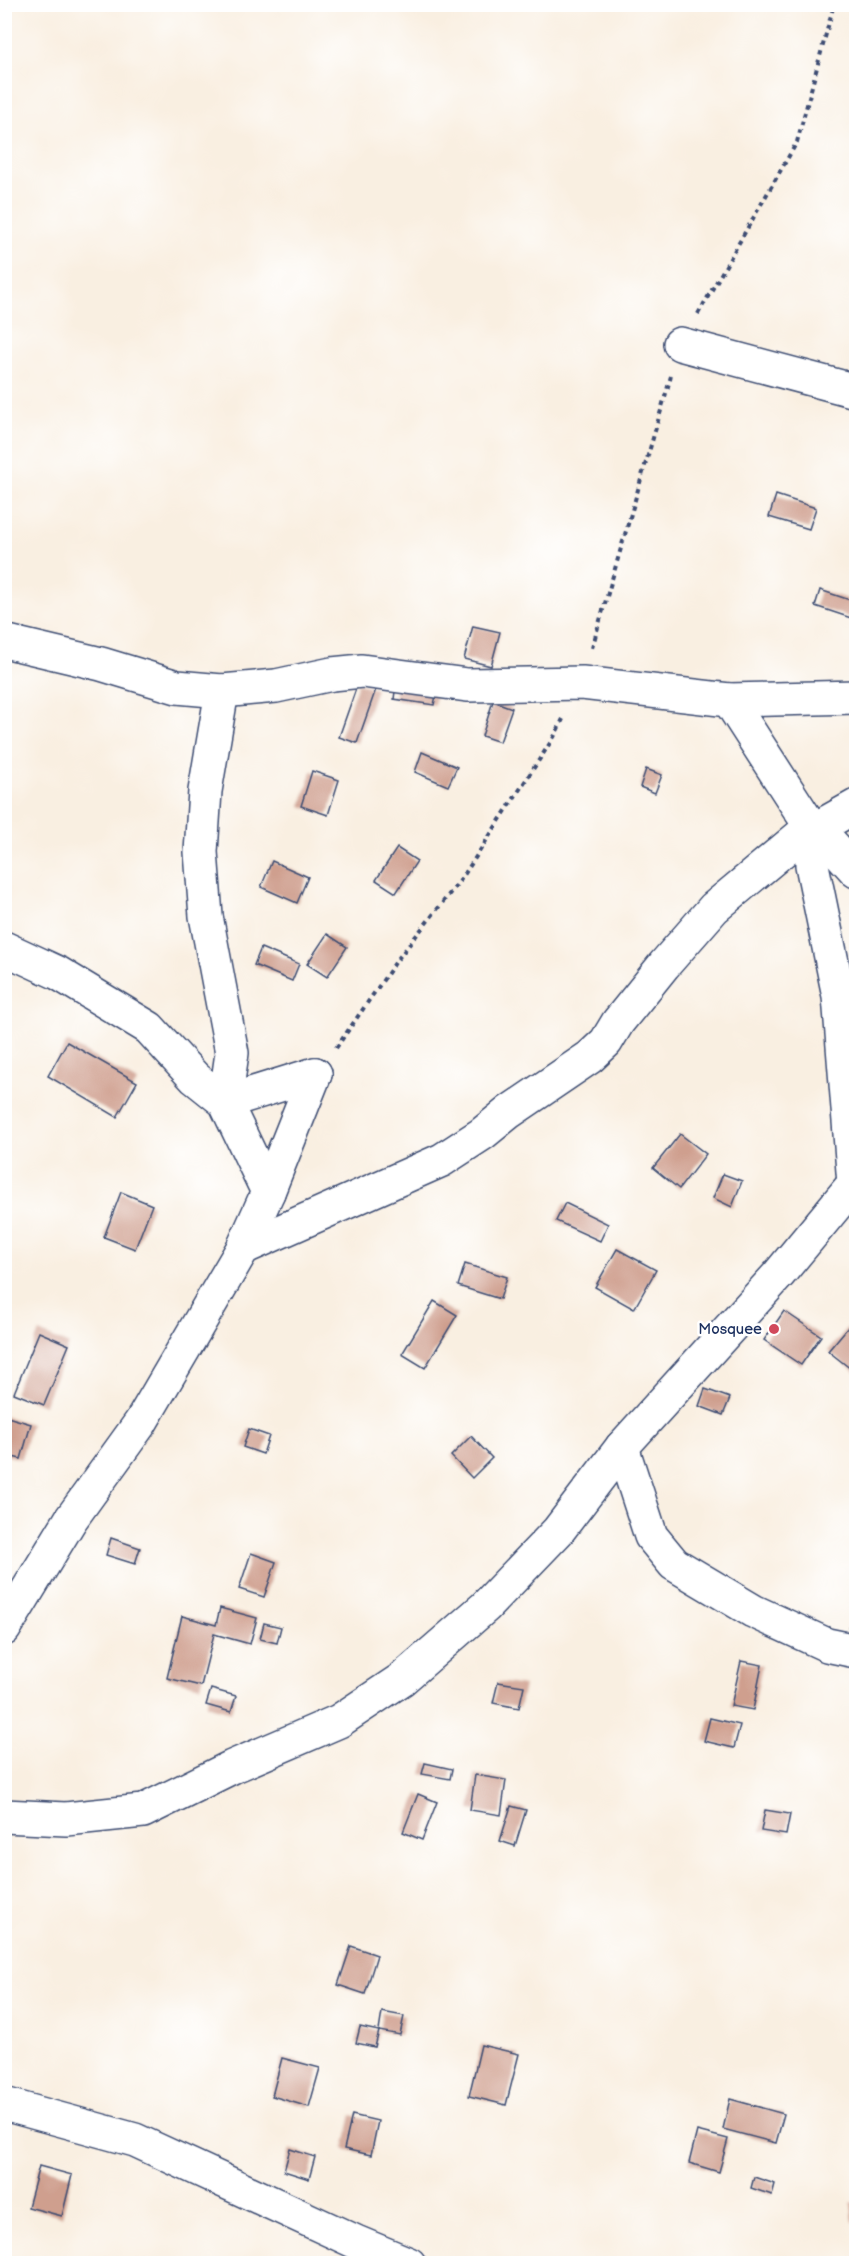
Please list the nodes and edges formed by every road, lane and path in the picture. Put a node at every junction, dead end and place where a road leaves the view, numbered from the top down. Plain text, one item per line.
1 (834, 4) edge
2 (680, 344) junction
3 (856, 391) edge
4 (4, 641) edge
5 (582, 683) junction
6 (222, 691) junction
7 (856, 697) edge
8 (729, 700) junction
9 (856, 806) edge
10 (814, 827) junction
11 (856, 871) edge
12 (4, 948) edge
13 (315, 1074) junction
14 (225, 1102) junction
15 (856, 1184) edge
16 (268, 1192) junction
17 (243, 1248) junction
18 (622, 1447) junction
19 (4, 1629) edge
20 (856, 1651) edge
21 (4, 1816) edge
22 (4, 2104) edge
23 (409, 2264) edge

1 - 2 path
2 - 3 street
2 - 5 path
4 - 6 street
5 - 6 street
5 - 8 street
5 - 13 path
6 - 14 street
7 - 8 street
8 - 10 street
9 - 10 street
10 - 11 street
10 - 15 street
10 - 17 street
12 - 14 street
13 - 14 street
13 - 16 street
14 - 16 street
15 - 18 street
16 - 17 street
17 - 19 street
18 - 20 street
18 - 21 street
22 - 23 street

